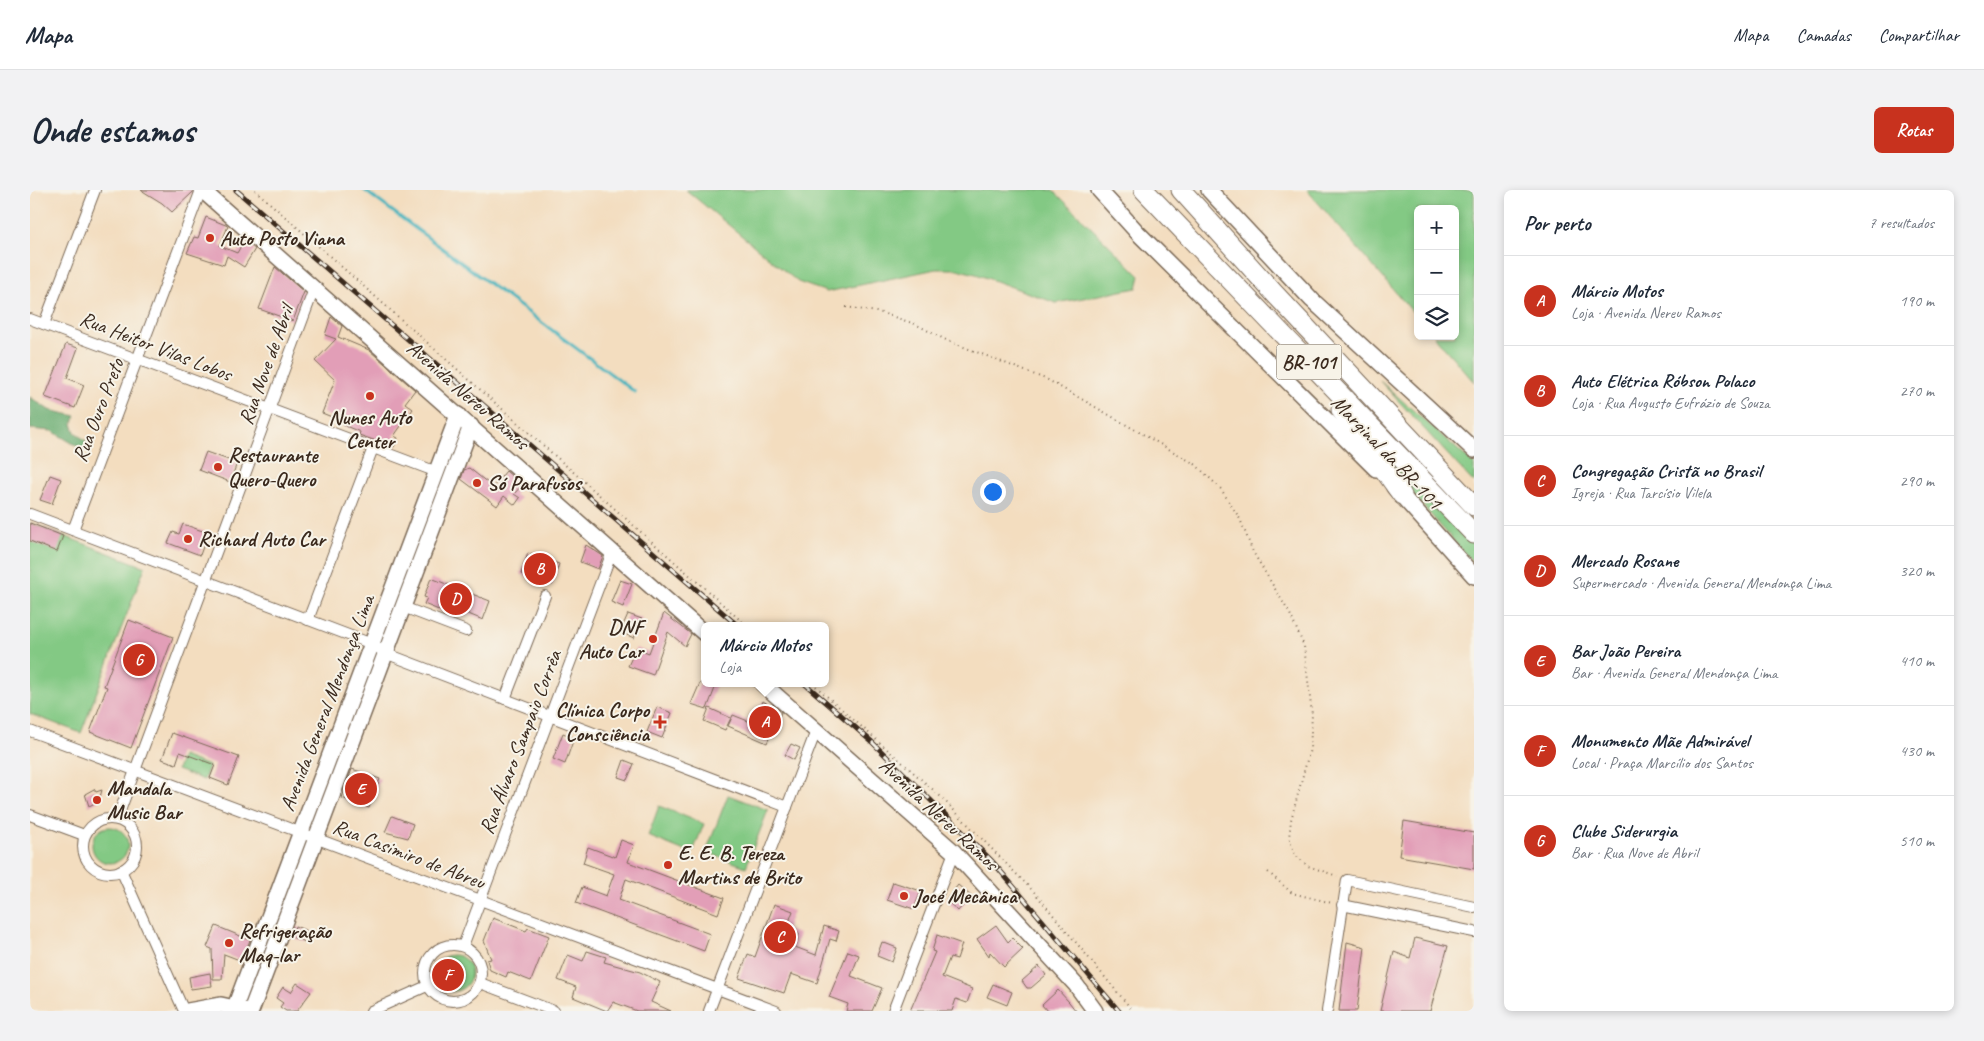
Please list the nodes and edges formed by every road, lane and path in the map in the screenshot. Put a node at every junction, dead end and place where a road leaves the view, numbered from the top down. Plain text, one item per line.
1 (96, 190) edge
2 (201, 190) edge
3 (255, 190) edge
4 (1099, 190) edge
5 (1144, 190) edge
6 (1181, 190) edge
7 (1209, 190) edge
8 (314, 289) junction
9 (846, 307) dead end
10 (30, 319) edge
11 (44, 324) junction
12 (1303, 356) junction
13 (137, 359) junction
14 (270, 409) junction
15 (458, 415) junction
16 (471, 426) junction
17 (373, 448) junction
18 (1474, 450) edge
19 (436, 472) junction
20 (1402, 495) junction
21 (1474, 506) edge
22 (30, 514) edge
23 (73, 530) junction
24 (1474, 534) edge
25 (612, 552) junction
26 (1474, 576) edge
27 (206, 581) junction
28 (545, 596) dead end
29 (403, 607) junction
30 (308, 620) junction
31 (742, 622) edge
32 (701, 630) edge
33 (466, 631) dead end
34 (372, 644) junction
35 (386, 654) junction
36 (766, 687) edge
37 (817, 687) edge
38 (505, 699) junction
39 (550, 717) junction
40 (30, 731) edge
41 (816, 731) junction
42 (135, 771) junction
43 (787, 807) junction
44 (30, 815) edge
45 (117, 819) junction
46 (301, 833) junction
47 (84, 835) junction
48 (316, 838) junction
49 (954, 852) junction
50 (121, 870) junction
51 (1268, 872) dead end
52 (1347, 880) junction
53 (480, 900) junction
54 (1342, 905) junction
55 (1474, 907) edge
56 (1474, 932) edge
57 (463, 946) junction
58 (480, 983) junction
59 (427, 986) junction
60 (718, 989) junction
61 (532, 1007) edge
62 (240, 1009) edge
63 (184, 1011) edge
64 (188, 1011) edge
65 (251, 1011) edge
66 (371, 1011) edge
67 (554, 1011) edge
68 (710, 1011) edge
69 (776, 1011) edge
70 (892, 1011) edge
71 (1095, 1011) edge
72 (1132, 1011) edge
73 (1328, 1011) edge

1 - 11 street
2 - 8 main road, Avenida Nereu Ramos
2 - 13 street, Rua Ouro Preto
3 - 31 path
4 - 20 main road, Marginal da BR-101
5 - 12 highway, BR-101
6 - 21 highway, BR-101
7 - 18 main road
8 - 14 street, Rua Nove de Abril
8 - 15 main road, Avenida Nereu Ramos
9 - 52 path
10 - 11 street, Rua Heitor Vilas Lobos
11 - 13 street, Rua Heitor Vilas Lobos
12 - 20 highway
12 - 24 highway, BR-101
13 - 14 street, Rua Heitor Vilas Lobos
13 - 23 street, Rua Ouro Preto
14 - 17 street, Rua Heitor Vilas Lobos
14 - 27 street, Rua Nove de Abril
15 - 16 main road, Avenida Nereu Ramos
15 - 19 main road, Avenida General Mendonça Lima
16 - 25 main road, Avenida Nereu Ramos
16 - 29 main road, Avenida General Mendonça Lima
17 - 19 street, Rua Heitor Vilas Lobos
17 - 30 street
19 - 34 main road, Avenida General Mendonça Lima
20 - 26 main road, Marginal da BR-101
22 - 23 street
23 - 27 street
25 - 32 main road, Avenida Nereu Ramos
25 - 39 street, Rua Álvaro Sampaio Corrêa
27 - 30 street
27 - 42 street, Rua Nove de Abril
28 - 38 street
29 - 33 street
29 - 35 main road, Avenida General Mendonça Lima
30 - 34 street
34 - 35 street
34 - 46 main road, Avenida General Mendonça Lima
35 - 38 street
35 - 48 main road, Avenida General Mendonça Lima
36 - 41 main road, Avenida Nereu Ramos
37 - 72 path
38 - 39 street
39 - 43 street
39 - 53 street, Rua Álvaro Sampaio Corrêa
40 - 42 street, Rua Casimiro de Abreu
41 - 43 street
41 - 49 main road, Avenida Nereu Ramos
42 - 45 street, Rua Nove de Abril
42 - 46 street, Rua Casimiro de Abreu
43 - 60 street
44 - 47 street
45 - 47 street
45 - 50 street
46 - 48 street, Rua Casimiro de Abreu
46 - 62 main road, Avenida General Mendonça Lima
47 - 50 street
48 - 53 street, Rua Casimiro de Abreu
48 - 65 main road, Avenida General Mendonça Lima
49 - 70 street
49 - 71 main road, Avenida Nereu Ramos
50 - 63 street
51 - 54 path
52 - 54 street
52 - 55 street
53 - 57 street, Rua Álvaro Sampaio Corrêa
53 - 60 street, Rua Casimiro de Abreu
54 - 56 street
54 - 73 street
57 - 58 street
57 - 59 street
58 - 59 street
58 - 61 street
59 - 66 street
60 - 68 street
60 - 69 street, Rua Casimiro de Abreu
61 - 67 street
62 - 64 main road

